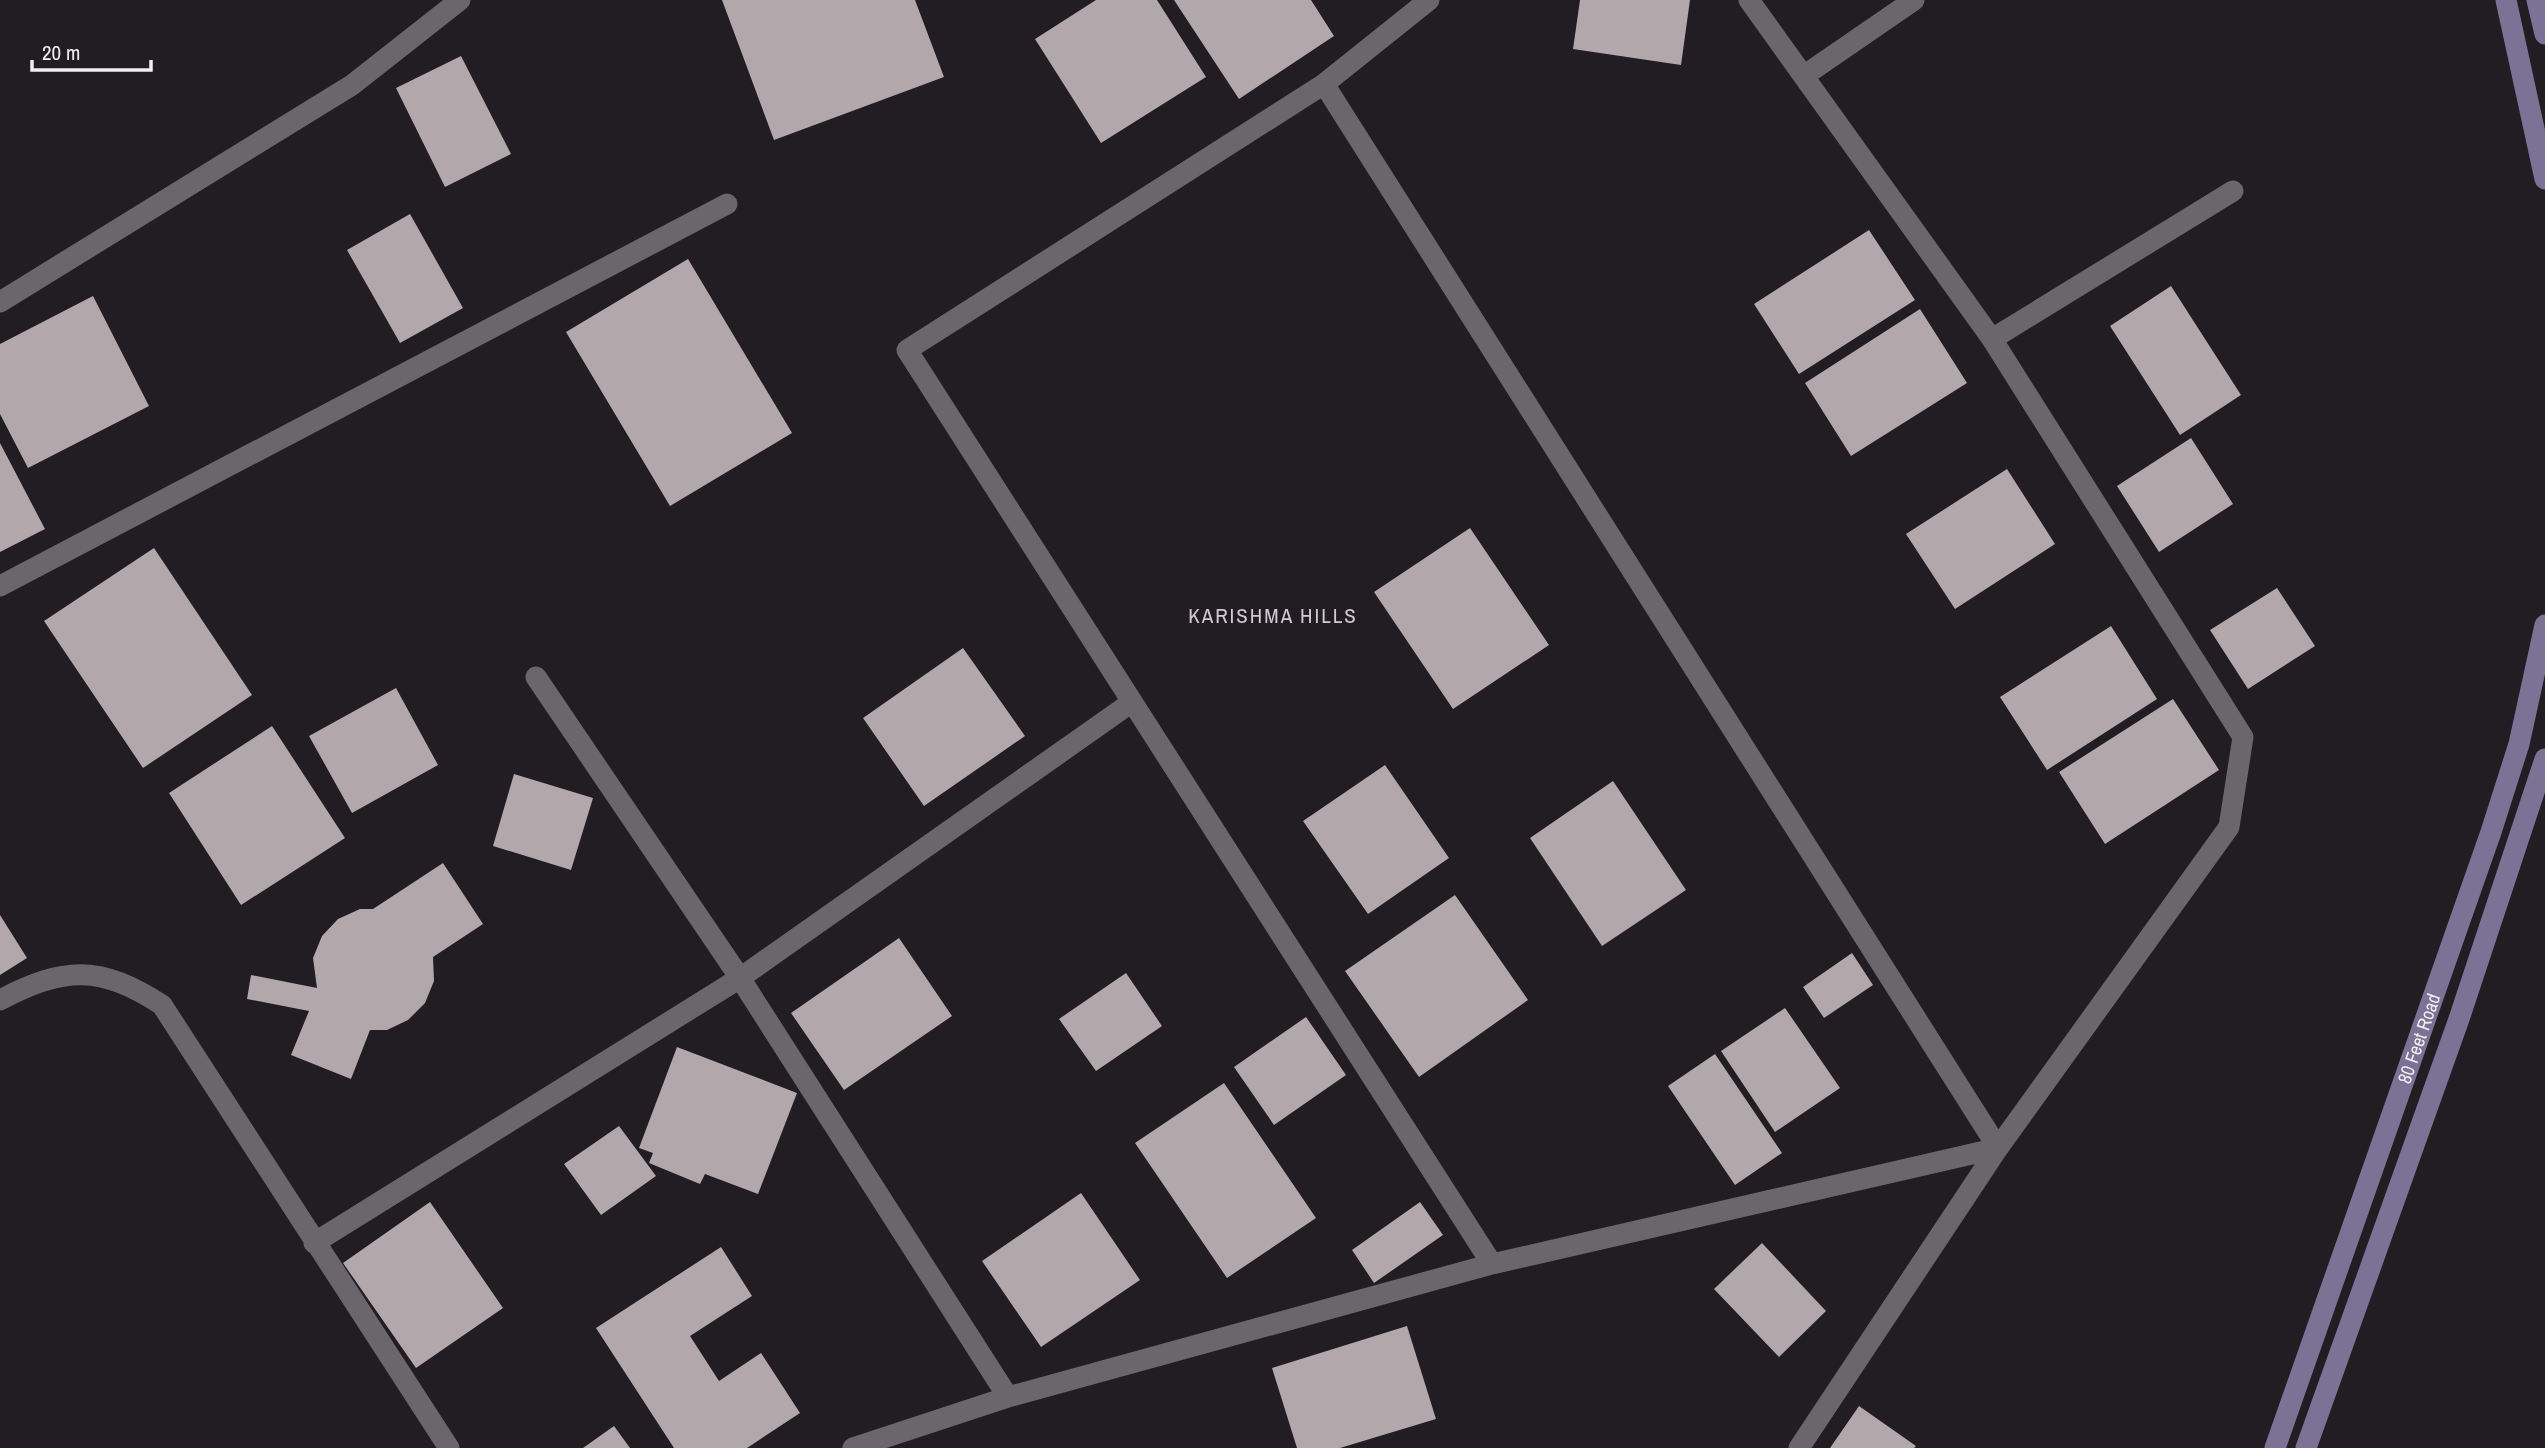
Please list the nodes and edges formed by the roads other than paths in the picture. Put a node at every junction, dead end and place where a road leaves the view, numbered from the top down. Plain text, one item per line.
1 (460, 0) edge
2 (1429, 0) edge
3 (1749, 0) edge
4 (1914, 0) edge
5 (2506, 0) edge
6 (2537, 0) edge
7 (2545, 34) edge
8 (1805, 75) junction
9 (1324, 84) junction
10 (2544, 167) edge
11 (2233, 191) dead end
12 (727, 204) dead end
13 (0, 302) edge
14 (1992, 339) junction
15 (0, 586) edge
16 (2545, 625) edge
17 (536, 677) dead end
18 (1132, 702) junction
19 (2545, 760) edge
20 (740, 978) junction
21 (0, 1000) edge
22 (1998, 1148) junction
23 (314, 1243) junction
24 (1492, 1264) junction
25 (1008, 1397) junction
26 (449, 1448) edge
27 (853, 1448) edge
28 (1799, 1448) edge
29 (2274, 1448) edge
30 (2306, 1448) edge

1 - 13 street
2 - 9 street
3 - 8 street
4 - 8 street
5 - 10 main road
6 - 7 main road
8 - 14 street
9 - 18 street
9 - 22 street
11 - 14 street
12 - 15 street
14 - 22 street
16 - 29 main road, 80 Feet Road
17 - 20 street
18 - 20 street
18 - 24 street
19 - 30 main road, 80 Feet Road
20 - 23 street
20 - 25 street
21 - 23 street
22 - 24 street
22 - 28 street
23 - 26 street
24 - 25 street
25 - 27 street

